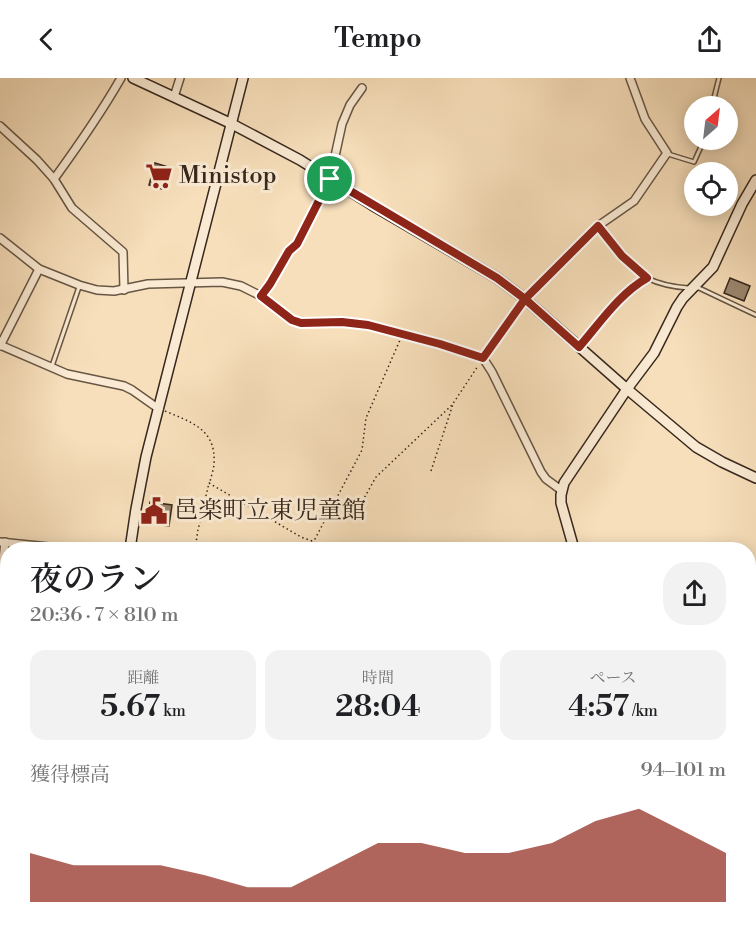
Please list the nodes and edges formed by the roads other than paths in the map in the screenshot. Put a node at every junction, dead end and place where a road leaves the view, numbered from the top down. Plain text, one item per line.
1 (121, 78) edge
2 (133, 78) edge
3 (180, 78) edge
4 (243, 78) edge
5 (630, 78) edge
6 (719, 78) edge
7 (362, 88) dead end
8 (714, 96) edge
9 (174, 97) junction
10 (232, 124) junction
11 (0, 126) edge
12 (699, 150) edge
13 (667, 153) junction
14 (54, 179) junction
15 (330, 179) junction
16 (756, 180) edge
17 (598, 226) junction
18 (0, 238) edge
19 (39, 269) junction
20 (647, 278) junction
21 (191, 284) junction
22 (79, 285) junction
23 (693, 288) junction
24 (124, 290) junction
25 (261, 296) junction
26 (525, 299) junction
27 (756, 315) edge
28 (0, 345) edge
29 (579, 347) junction
30 (483, 358) junction
31 (52, 367) junction
32 (627, 389) junction
33 (159, 409) junction
34 (756, 478) edge
35 (561, 490) junction
36 (131, 542) edge
37 (572, 542) edge

1 - 14 street
2 - 9 street
3 - 9 street
4 - 10 street
5 - 13 street
6 - 8 lane
7 - 15 street
9 - 10 street
10 - 15 street
10 - 21 street
11 - 14 street
12 - 13 lane
13 - 17 street
14 - 24 street
15 - 25 street
15 - 26 street
16 - 23 street
17 - 20 lane
17 - 26 street
18 - 19 street
19 - 22 street
19 - 28 street
20 - 23 lane
20 - 29 lane
21 - 24 street
21 - 25 street
21 - 33 street
22 - 24 street
22 - 31 lane
23 - 27 lane
23 - 32 street
25 - 30 street
26 - 29 street
26 - 30 street
28 - 31 street
29 - 32 street
30 - 35 street
31 - 33 street
32 - 34 street
32 - 35 street
33 - 36 street
35 - 37 street

